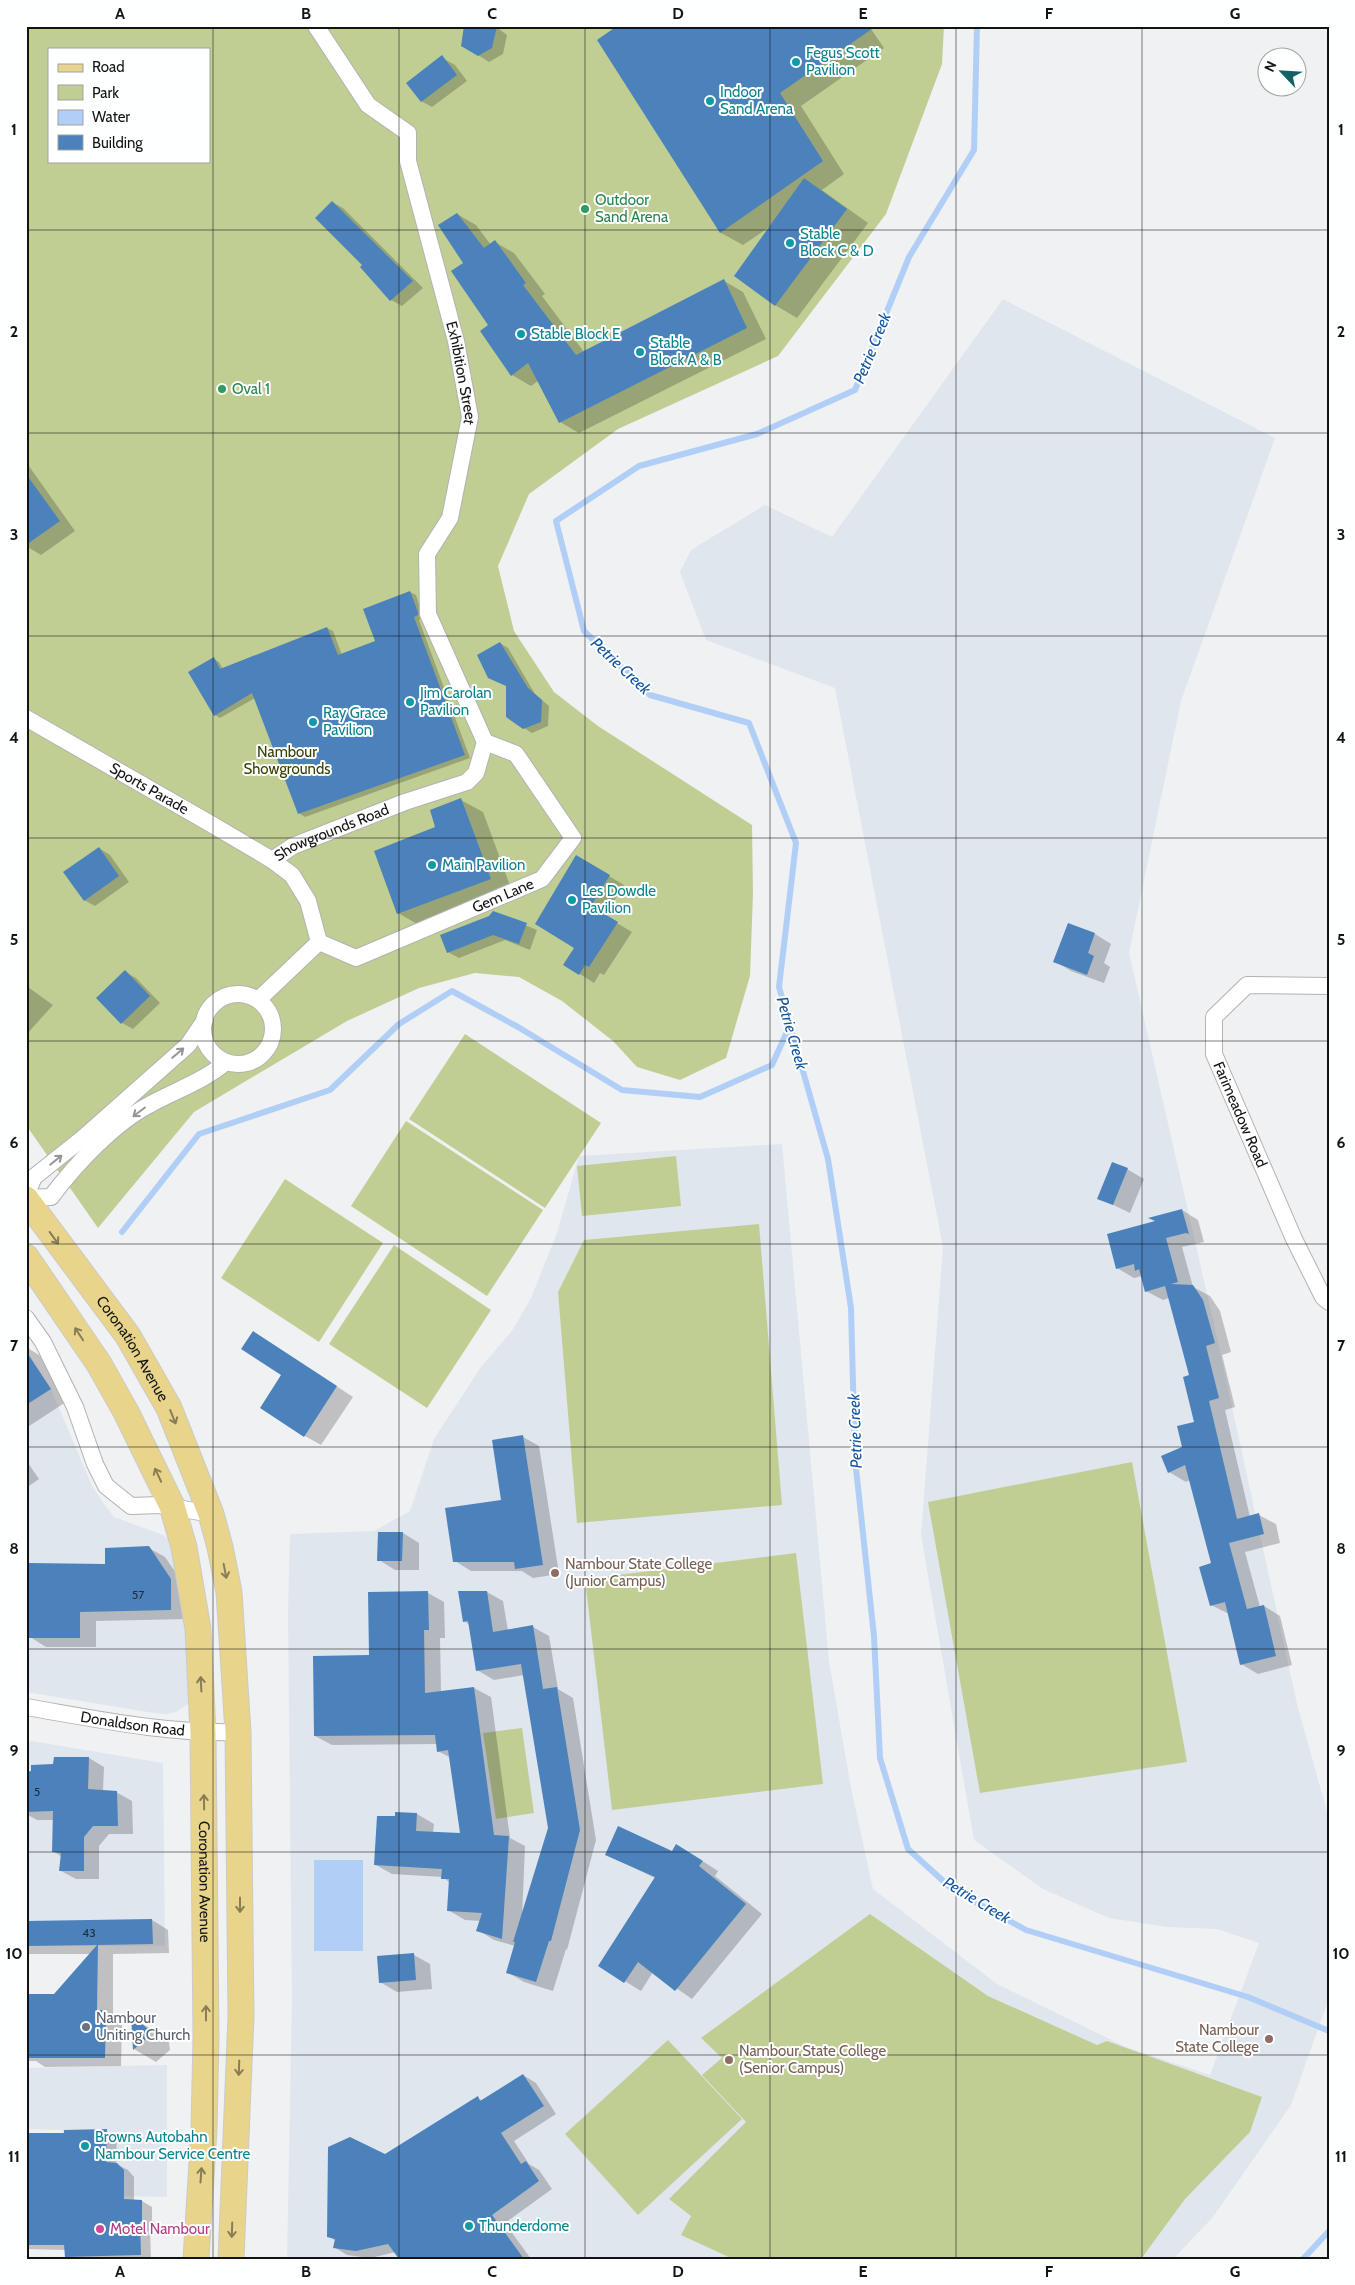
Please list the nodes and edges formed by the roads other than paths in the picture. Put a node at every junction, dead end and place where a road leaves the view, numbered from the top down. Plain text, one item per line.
1 (316, 26) edge
2 (26, 718) edge
3 (485, 742) junction
4 (272, 860) junction
5 (319, 942) junction
6 (1329, 986) edge
7 (258, 1000) junction
8 (205, 1020) junction
9 (226, 1062) junction
10 (26, 1198) edge
11 (26, 1257) edge
12 (1326, 1300) edge
13 (26, 1318) edge
14 (172, 1506) junction
15 (211, 1514) junction
16 (26, 1707) edge
17 (238, 1732) junction
18 (203, 1733) junction
19 (196, 2259) edge
20 (231, 2259) edge

1 - 3 street, Exhibition Street
2 - 4 street, Sports Parade
3 - 4 street, Showgrounds Road
3 - 5 street, Gem Lane
4 - 5 street, Showgrounds Road
5 - 7 street
6 - 12 street, Farimeadow Road
7 - 8 street
7 - 9 street
8 - 9 street
10 -> 8 street
9 -> 10 street
10 -> 15 main road, Coronation Avenue
14 -> 11 main road, Coronation Avenue
13 - 14 street
14 - 15 street
18 -> 14 main road, Coronation Avenue
15 -> 17 main road, Coronation Avenue
16 - 18 street, Donaldson Road
17 - 18 street, Donaldson Road
17 -> 20 main road, Coronation Avenue
19 -> 18 main road, Coronation Avenue

